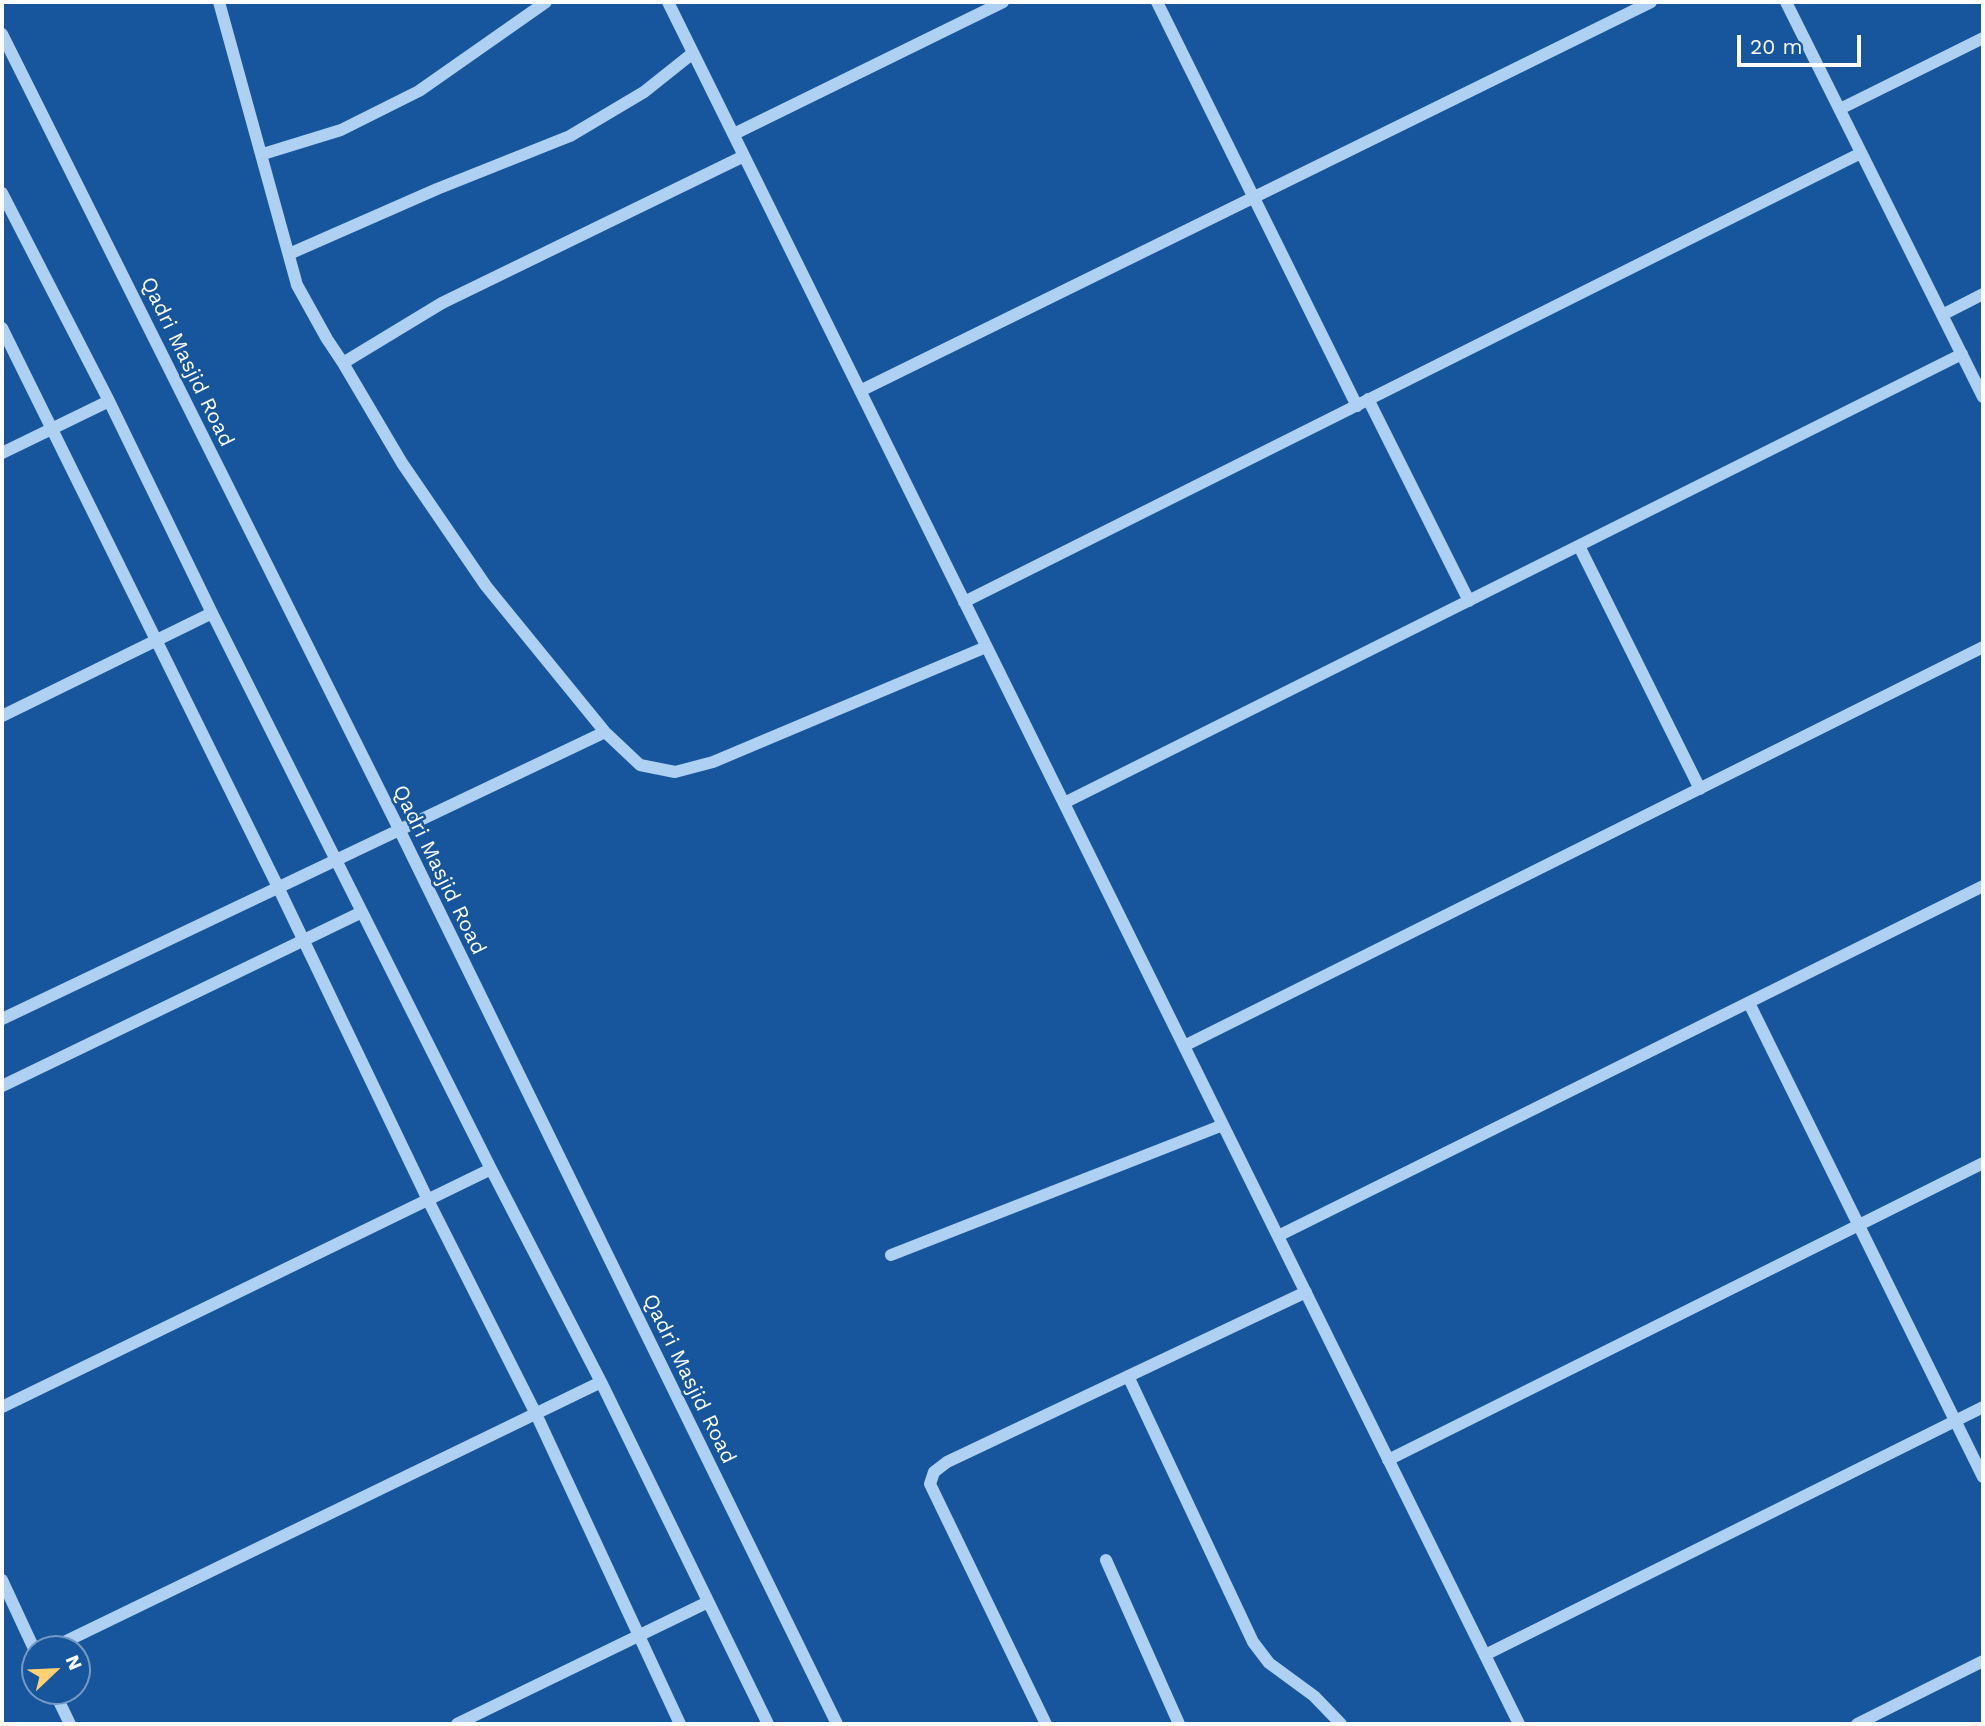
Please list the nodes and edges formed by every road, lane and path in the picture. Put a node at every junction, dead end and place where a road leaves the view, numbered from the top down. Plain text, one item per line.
1 (219, 2) edge
2 (546, 2) edge
3 (668, 2) edge
4 (1003, 2) edge
5 (1157, 2) edge
6 (1651, 2) edge
7 (1786, 2) edge
8 (2, 34) edge
9 (1983, 38) edge
10 (693, 53) junction
11 (1840, 109) junction
12 (734, 134) junction
13 (1861, 153) junction
14 (263, 154) junction
15 (744, 156) junction
16 (2, 193) edge
17 (1254, 198) junction
18 (289, 254) junction
19 (1983, 294) edge
20 (1942, 315) junction
21 (2, 328) edge
22 (1962, 354) junction
23 (343, 363) junction
24 (860, 391) junction
25 (1983, 397) edge
26 (109, 401) junction
27 (1362, 403) junction
28 (51, 429) junction
29 (2, 453) edge
30 (1579, 545) junction
31 (1469, 601) junction
32 (964, 602) junction
33 (212, 613) junction
34 (156, 640) junction
35 (986, 647) junction
36 (1983, 647) edge
37 (2, 716) edge
38 (605, 732) junction
39 (1700, 789) junction
40 (1064, 803) junction
41 (399, 829) junction
42 (336, 860) junction
43 (278, 887) junction
44 (1983, 887) edge
45 (362, 912) junction
46 (302, 941) junction
47 (1749, 1003) junction
48 (2, 1018) edge
49 (1184, 1046) junction
50 (2, 1086) edge
51 (1223, 1125) junction
52 (1983, 1163) edge
53 (491, 1169) junction
54 (428, 1200) junction
55 (1858, 1226) junction
56 (1278, 1236) junction
57 (891, 1255) dead end
58 (1306, 1292) junction
59 (1128, 1376) junction
60 (601, 1382) junction
61 (1983, 1406) edge
62 (2, 1407) edge
63 (536, 1414) junction
64 (1955, 1420) junction
65 (1388, 1460) junction
66 (1983, 1477) edge
67 (1106, 1560) dead end
68 (2, 1580) edge
69 (708, 1602) junction
70 (28, 1635) edge
71 (79, 1635) edge
72 (638, 1636) junction
73 (1485, 1655) junction
74 (1983, 1661) edge
75 (61, 1705) edge
76 (70, 1724) edge
77 (457, 1724) edge
78 (680, 1724) edge
79 (768, 1724) edge
80 (837, 1724) edge
81 (1046, 1724) edge
82 (1179, 1724) edge
83 (1341, 1724) edge
84 (1519, 1724) edge
85 (1857, 1724) edge

1 - 14 street
2 - 14 street
3 - 10 street
4 - 12 street
5 - 17 street
6 - 17 street
7 - 11 street
8 - 41 street, Qadri Masjid Road
9 - 11 street
10 - 12 street
10 - 18 street
11 - 13 street
12 - 15 street
13 - 20 street
13 - 27 street
14 - 18 street
15 - 23 street
15 - 24 street
16 - 26 street
17 - 24 street
17 - 27 street
18 - 23 street
19 - 20 street
20 - 22 street
21 - 28 street
22 - 25 street
22 - 30 street
23 - 38 street
24 - 32 street
26 - 28 street
26 - 33 street
27 - 31 street
27 - 32 street
28 - 29 street
28 - 34 street
30 - 31 street
30 - 39 street
31 - 40 street
32 - 35 street
33 - 34 street
33 - 42 street
34 - 37 street
34 - 43 street
35 - 38 street
35 - 40 street
36 - 39 street
38 - 41 street
39 - 49 street
40 - 49 street
41 - 42 street
41 - 80 street, Qadri Masjid Road
42 - 43 street
42 - 45 street
43 - 46 street
43 - 48 street
44 - 47 street
45 - 46 street
45 - 53 street
46 - 50 street
46 - 54 street
47 - 55 street
47 - 56 street
49 - 51 street
51 - 56 street
51 - 57 street
52 - 55 street
53 - 54 street
53 - 60 street
54 - 62 street
54 - 63 street
55 - 64 street
55 - 65 street
56 - 58 street
58 - 59 street
58 - 65 street
59 - 81 street
59 - 83 street
60 - 63 street
60 - 69 street
61 - 64 street
63 - 71 street
63 - 72 street
64 - 66 street
64 - 73 street
65 - 73 street
67 - 82 street
68 - 70 street
69 - 72 street
69 - 79 street
72 - 77 street
72 - 78 street
73 - 84 street
74 - 85 street
75 - 76 street

